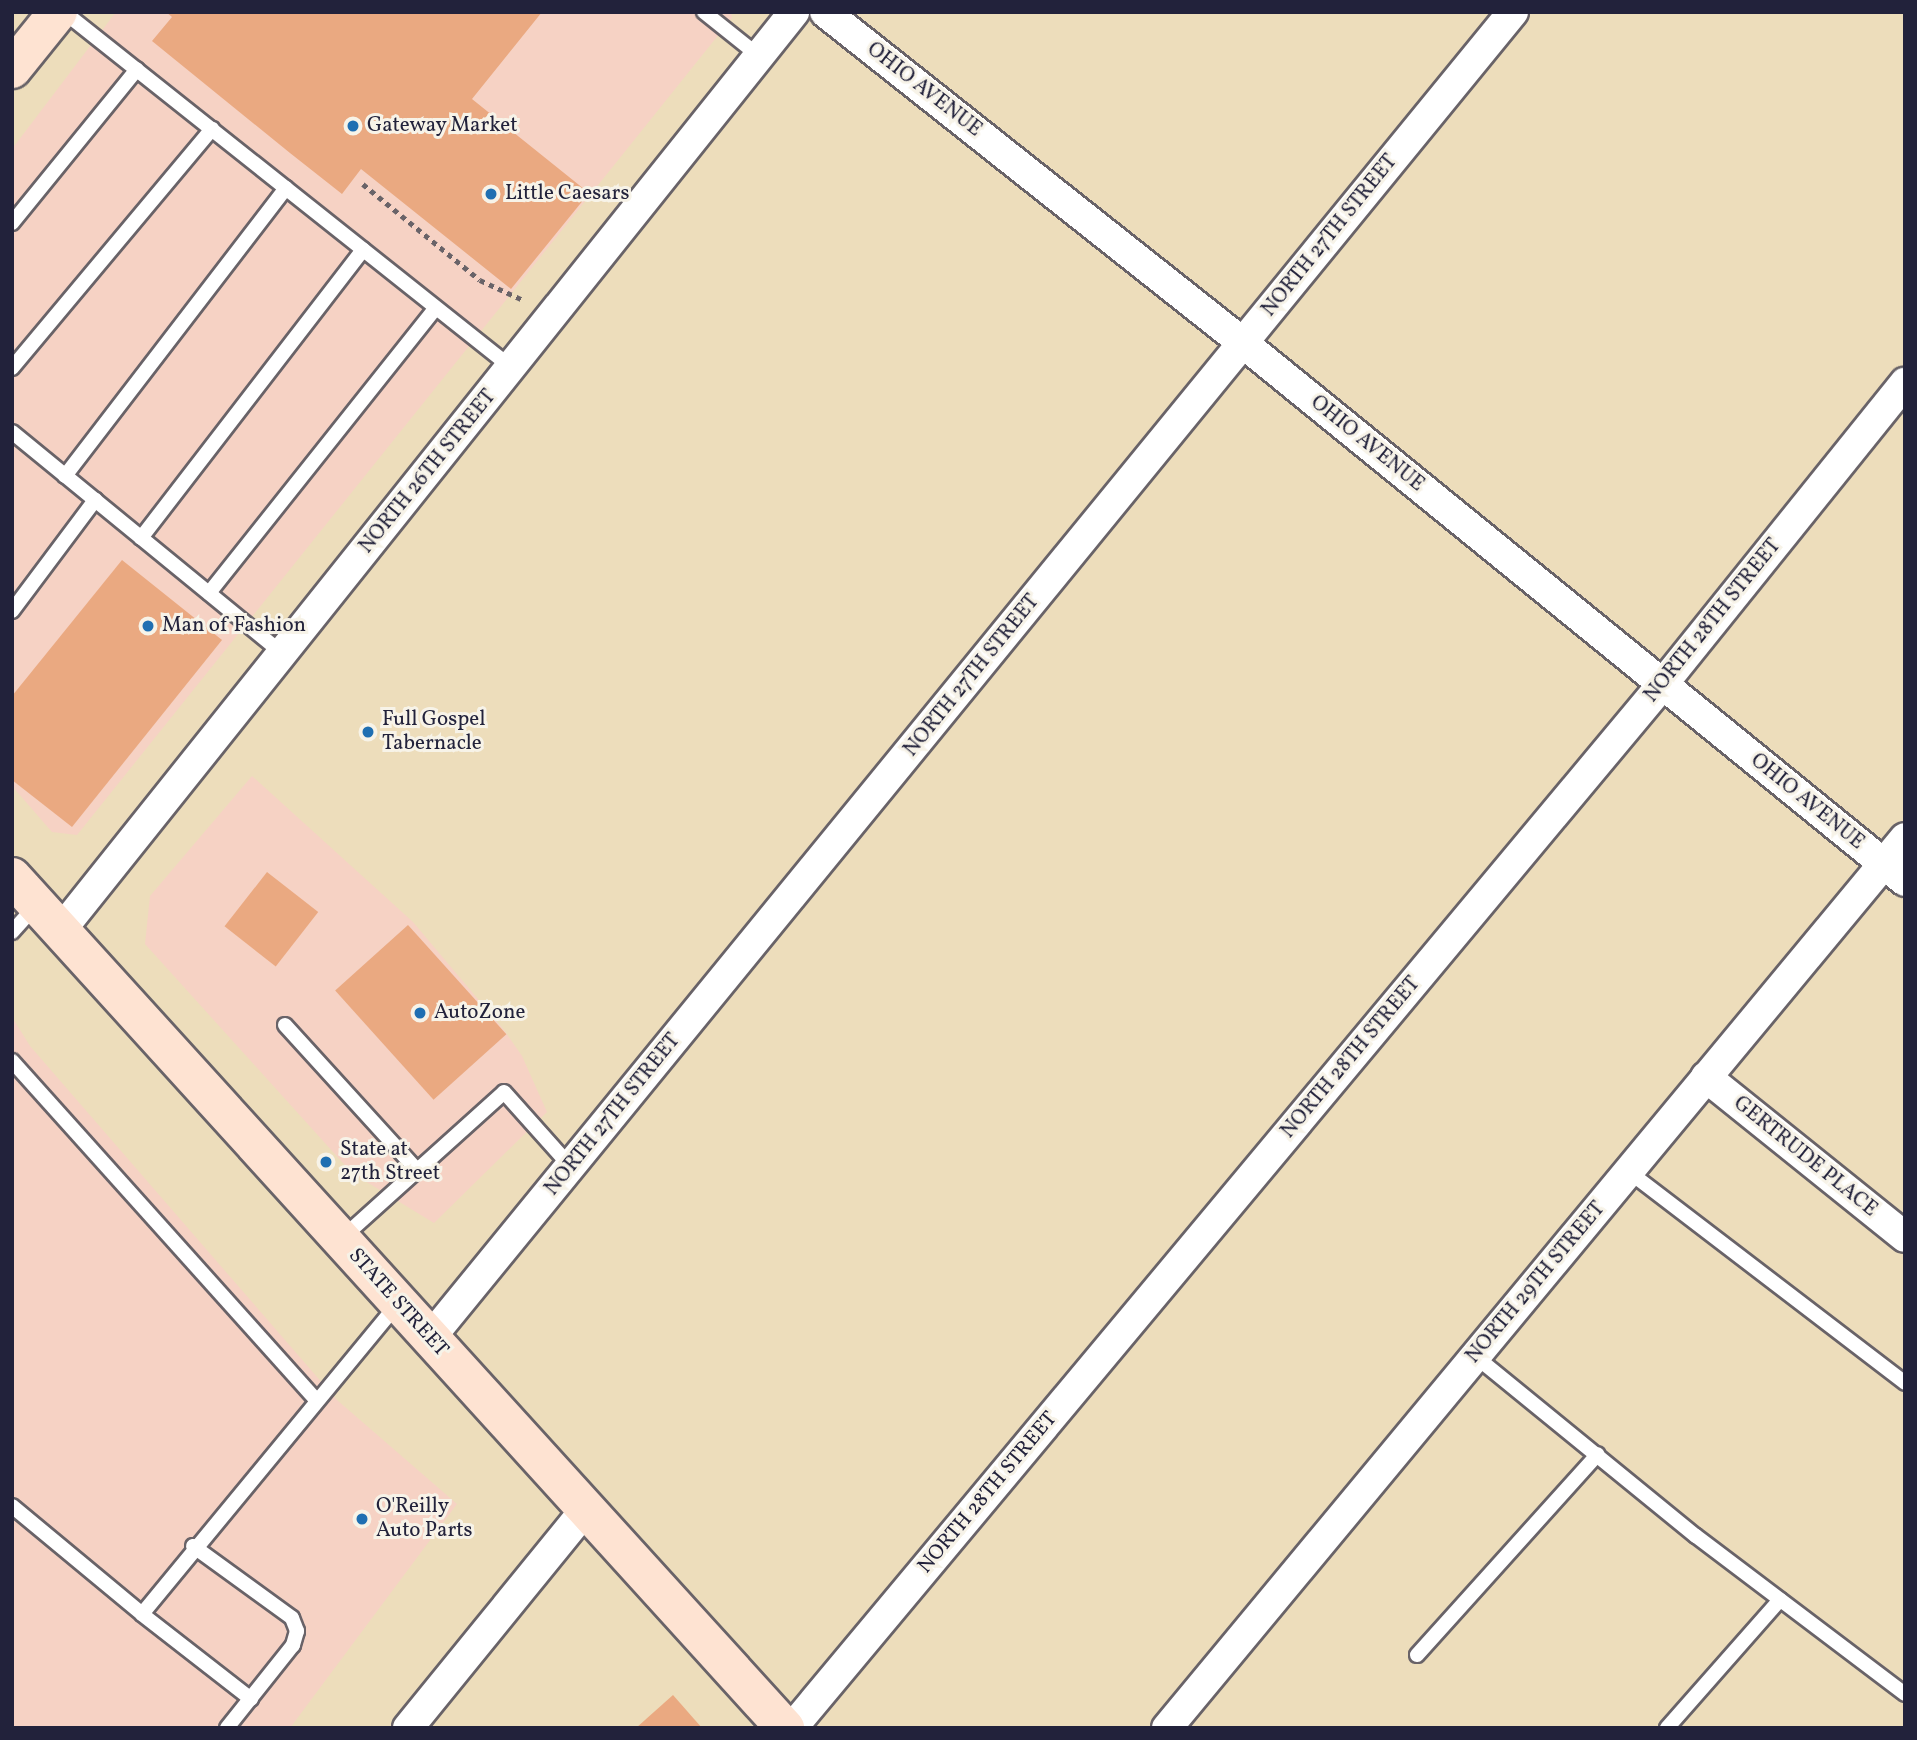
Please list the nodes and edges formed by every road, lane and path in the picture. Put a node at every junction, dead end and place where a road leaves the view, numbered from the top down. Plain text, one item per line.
1 (58, 12) edge
2 (64, 12) edge
3 (704, 12) edge
4 (794, 12) edge
5 (825, 12) edge
6 (1513, 12) edge
7 (759, 56) junction
8 (12, 69) edge
9 (136, 69) junction
10 (212, 129) junction
11 (363, 184) dead end
12 (286, 188) junction
13 (12, 223) edge
14 (363, 250) junction
15 (524, 300) dead end
16 (436, 308) junction
17 (1243, 343) junction
18 (511, 367) junction
19 (12, 368) edge
20 (1905, 383) edge
21 (12, 432) edge
22 (65, 476) junction
23 (95, 500) junction
24 (141, 538) junction
25 (209, 593) junction
26 (12, 611) edge
27 (282, 653) junction
28 (1662, 685) junction
29 (1905, 838) edge
30 (1894, 873) edge
31 (31, 911) edge
32 (285, 1025) dead end
33 (12, 1061) edge
34 (1706, 1077) junction
35 (571, 1167) junction
36 (417, 1170) junction
37 (1628, 1171) junction
38 (1905, 1237) edge
39 (340, 1240) junction
40 (398, 1303) junction
41 (430, 1338) junction
42 (1475, 1356) junction
43 (1905, 1383) edge
44 (316, 1400) junction
45 (1598, 1454) junction
46 (12, 1506) edge
47 (585, 1510) junction
48 (193, 1546) junction
49 (1780, 1600) junction
50 (142, 1614) junction
51 (1417, 1656) dead end
52 (1905, 1694) edge
53 (251, 1699) junction
54 (228, 1728) edge
55 (408, 1728) edge
56 (785, 1728) edge
57 (792, 1728) edge
58 (1167, 1728) edge
59 (1667, 1728) edge

1 - 8 main road
2 - 9 lane
3 - 7 lane
4 - 7 street, NORTH 26TH STREET
5 - 17 street, OHIO AVENUE
6 - 17 street, NORTH 27TH STREET
7 - 18 street, NORTH 26TH STREET
9 - 10 lane
9 - 13 lane
10 - 12 lane
10 - 19 lane
11 - 15 path
12 - 14 lane
12 - 22 lane
14 - 16 lane
14 - 24 lane
16 - 18 lane
16 - 25 lane
17 - 28 street, OHIO AVENUE
17 - 35 street, NORTH 27TH STREET
18 - 27 street, NORTH 26TH STREET
20 - 28 street, NORTH 28TH STREET
21 - 22 lane
22 - 23 lane
23 - 24 lane
23 - 26 lane
24 - 25 lane
25 - 27 lane
27 - 31 street, NORTH 26TH STREET
28 - 30 street, OHIO AVENUE
28 - 57 street, NORTH 28TH STREET
29 - 30 street, NORTH 29TH STREET
30 - 34 street, NORTH 29TH STREET
31 - 39 main road, STATE STREET
32 - 36 lane
33 - 44 lane
34 - 37 street, NORTH 29TH STREET
34 - 38 street, GERTRUDE PLACE
35 - 36 lane
35 - 41 street, NORTH 27TH STREET
36 - 39 lane
37 - 42 street, NORTH 29TH STREET
37 - 43 lane
39 - 40 main road, STATE STREET
40 - 41 main road, STATE STREET
40 - 44 lane
41 - 47 main road, STATE STREET
42 - 45 lane
42 - 58 street, NORTH 29TH STREET
44 - 48 lane
45 - 49 lane
45 - 51 lane
46 - 50 lane
47 - 55 street
47 - 56 main road, STATE STREET
48 - 50 lane
48 - 53 lane
49 - 52 lane
49 - 59 lane
50 - 53 lane
53 - 54 lane

